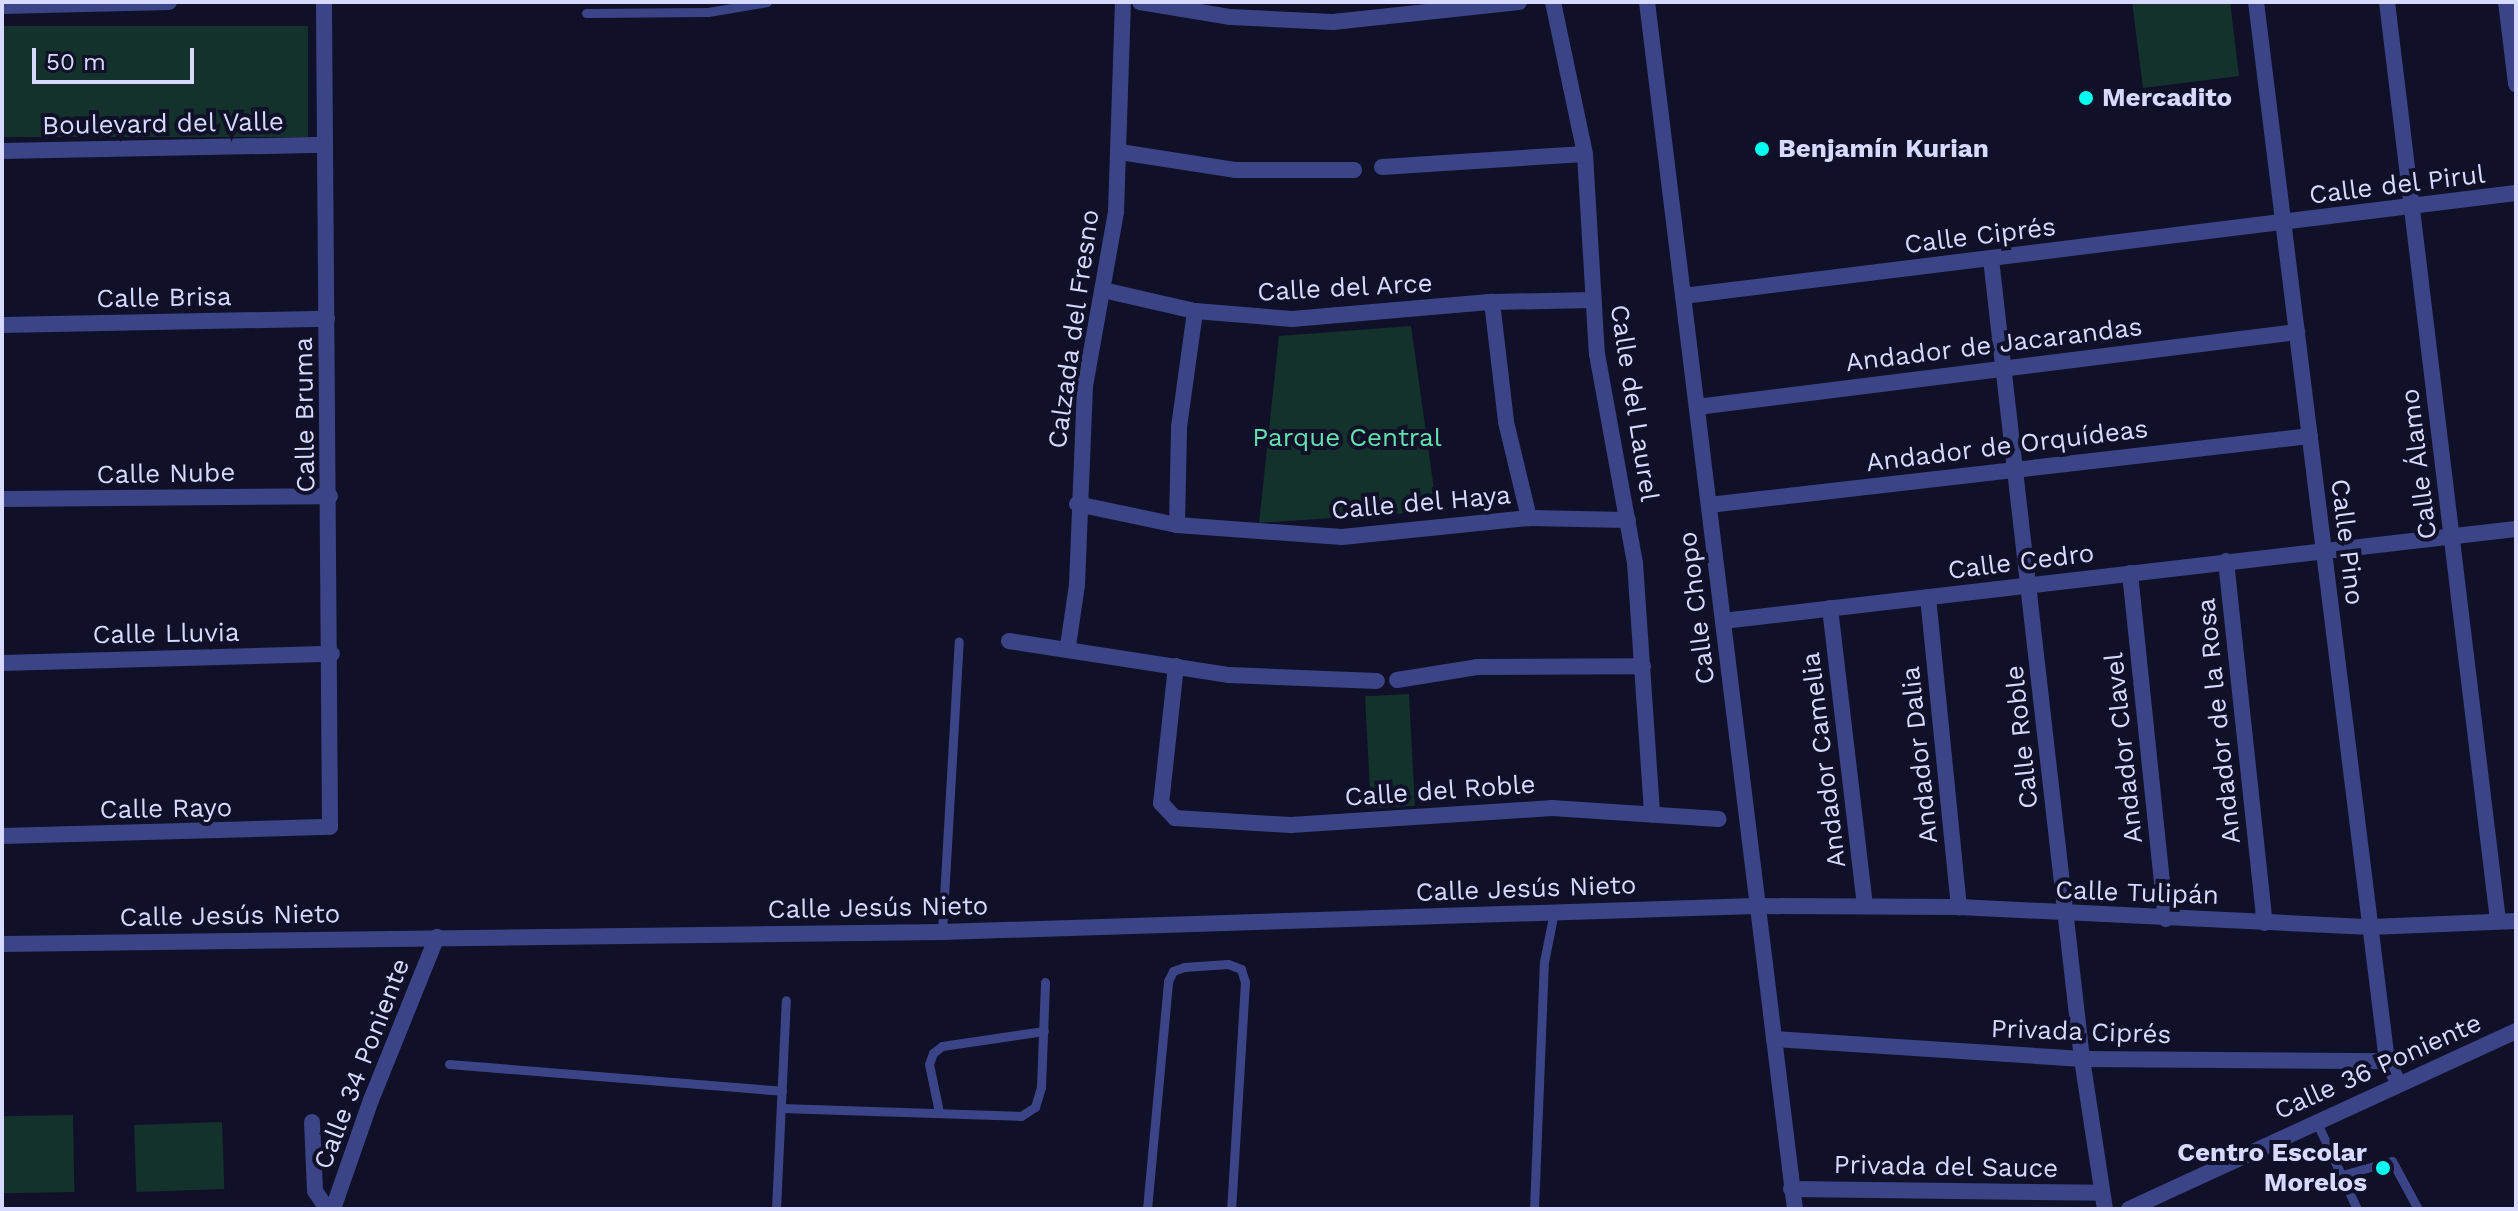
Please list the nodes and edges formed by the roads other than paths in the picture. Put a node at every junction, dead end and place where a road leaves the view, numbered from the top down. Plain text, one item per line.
1 (169, 2) edge
2 (324, 2) edge
3 (767, 2) edge
4 (1111, 2) edge
5 (1140, 2) edge
6 (1519, 2) edge
7 (1553, 2) edge
8 (1647, 2) edge
9 (2256, 2) edge
10 (2387, 2) edge
11 (2506, 2) edge
12 (2, 6) edge
13 (1122, 10) edge
14 (586, 13) dead end
15 (2516, 84) edge
16 (325, 145) junction
17 (2, 151) edge
18 (1120, 152) junction
19 (1585, 154) junction
20 (1382, 167) dead end
21 (1354, 170) dead end
22 (2516, 193) edge
23 (2412, 207) junction
24 (2283, 224) junction
25 (1991, 259) junction
26 (1103, 290) junction
27 (1683, 296) junction
28 (1593, 300) junction
29 (1492, 302) junction
30 (1195, 311) junction
31 (327, 319) junction
32 (2, 325) edge
33 (2297, 332) junction
34 (2004, 368) junction
35 (1697, 407) junction
36 (2310, 436) junction
37 (2016, 469) junction
38 (330, 496) junction
39 (2, 499) edge
40 (1077, 504) junction
41 (1709, 505) junction
42 (1529, 518) junction
43 (1628, 520) junction
44 (1177, 525) junction
45 (2516, 529) edge
46 (2451, 536) junction
47 (2323, 550) junction
48 (2226, 561) junction
49 (2130, 573) junction
50 (2030, 585) junction
51 (1928, 597) junction
52 (1830, 608) junction
53 (1723, 621) junction
54 (959, 641) dead end
55 (1009, 641) dead end
56 (1068, 646) junction
57 (332, 654) junction
58 (2, 663) edge
59 (1176, 666) junction
60 (1643, 666) junction
61 (1397, 680) dead end
62 (1377, 681) dead end
63 (1652, 814) junction
64 (1719, 819) dead end
65 (330, 827) joint
66 (2, 836) edge
67 (1755, 906) junction
68 (1865, 906) junction
69 (1959, 907) junction
70 (1554, 912) junction
71 (2066, 915) junction
72 (2166, 919) junction
73 (2498, 921) junction
74 (2516, 921) edge
75 (2265, 923) junction
76 (2371, 927) junction
77 (942, 932) junction
78 (437, 937) junction
79 (2, 944) edge
80 (1045, 982) dead end
81 (786, 1000) dead end
82 (1044, 1031) junction
83 (2516, 1031) edge
84 (1774, 1039) junction
85 (2082, 1059) junction
86 (2387, 1061) junction
87 (449, 1064) dead end
88 (2399, 1084) junction
89 (782, 1091) junction
90 (781, 1108) junction
91 (939, 1112) junction
92 (2316, 1121) junction
93 (312, 1122) dead end
94 (2342, 1175) junction
95 (1791, 1189) junction
96 (2103, 1201) edge
97 (327, 1209) edge
98 (333, 1209) edge
99 (776, 1209) edge
100 (1147, 1209) edge
101 (1231, 1209) edge
102 (1534, 1209) edge
103 (1795, 1209) edge
104 (2129, 1209) edge
105 (2357, 1209) edge
106 (2418, 1209) edge

1 - 12 street
2 - 16 street, Calle Bruma
3 - 14 lane
4 - 13 street, Calzada del Fresno
5 - 6 street
7 - 19 street, Calle del Laurel
8 - 27 street, Calle Chopo
9 - 24 street, Calle Pino
10 - 23 street, Calle Álamo
11 - 15 street
13 - 18 street, Calzada del Fresno
16 - 17 street, Boulevard del Valle
16 - 31 street, Calle Bruma
18 - 21 street
18 - 26 street, Calzada del Fresno
19 - 20 street
19 - 28 street, Calle del Laurel
22 - 23 street, Calle del Pirul
23 - 24 street, Calle del Pirul
23 - 46 street, Calle Álamo
24 - 25 street, Calle Ciprés
24 - 33 street, Calle Pino
25 - 27 street, Calle Ciprés
25 - 34 street, Calle Roble
26 - 30 street, Calle del Arce
26 - 40 street, Calzada del Fresno
27 - 35 street, Calle Chopo
28 - 29 street, Calle del Arce
28 - 43 street, Calle del Laurel
29 - 30 street, Calle del Arce
29 - 42 street
30 - 44 street
31 - 32 street, Calle Brisa
31 - 38 street, Calle Bruma
33 - 34 street, Andador de Jacarandas
33 - 36 street, Calle Pino
34 - 35 street, Andador de Jacarandas
34 - 37 street, Calle Roble
35 - 41 street, Calle Chopo
36 - 37 street, Andador de Orquídeas
36 - 47 street, Calle Pino
37 - 41 street, Andador de Orquídeas
37 - 50 street, Calle Roble
38 - 39 street, Calle Nube
38 - 57 street, Calle Bruma
40 - 44 street, Calle del Haya
40 - 56 street, Calzada del Fresno
41 - 53 street, Calle Chopo
42 - 43 street, Calle del Haya
42 - 44 street, Calle del Haya
43 - 60 street, Calle del Laurel
45 - 46 street, Calle Cedro
46 - 47 street, Calle Cedro
46 - 73 street, Calle Álamo
47 - 48 street, Calle Cedro
47 - 76 street, Calle Pino
48 - 49 street, Calle Cedro
48 - 75 street, Andador de la Rosa
49 - 50 street, Calle Cedro
49 - 72 street, Andador Clavel
50 - 51 street, Calle Cedro
50 - 71 street, Calle Roble
51 - 52 street, Calle Cedro
51 - 69 street, Andador Dalia
52 - 53 street, Calle Cedro
52 - 68 street, Andador Camelia
53 - 67 street, Calle Chopo
54 - 77 lane
55 - 56 street
56 - 59 street
57 - 58 street, Calle Lluvia
57 - 65 street, Calle Bruma
59 - 62 street
59 - 63 street, Calle del Roble
60 - 61 street
60 - 63 street, Calle del Laurel
63 - 64 street, Calle del Roble
65 - 66 street, Calle Rayo
67 - 68 street, Calle Tulipán
67 - 70 street, Calle Jesús Nieto
67 - 84 street, Calle Chopo
68 - 69 street, Calle Tulipán
69 - 71 street, Calle Tulipán
70 - 77 street, Calle Jesús Nieto
70 - 102 lane
71 - 72 street, Calle Tulipán
71 - 85 street, Calle Roble
72 - 75 street, Calle Tulipán
73 - 74 street, Calle Tulipán
73 - 76 street, Calle Tulipán
75 - 76 street, Calle Tulipán
76 - 86 street, Calle Pino
77 - 78 street, Calle Jesús Nieto
78 - 79 street, Calle Jesús Nieto
78 - 98 street, Calle 34 Poniente
80 - 82 lane
81 - 89 lane
82 - 91 lane
82 - 91 lane
83 - 88 street, Calle 36 Poniente
84 - 85 street, Privada Ciprés
84 - 95 street, Calle Chopo
85 - 86 street, Privada Ciprés
85 - 96 street, Calle Roble
86 - 88 street, Calle Pino
87 - 89 lane
88 - 92 street, Calle 36 Poniente
89 - 90 lane
90 - 91 lane
90 - 99 lane
92 - 94 lane
92 - 104 street, Calle 36 Poniente
93 - 97 street
94 - 105 lane
94 - 106 lane
95 - 96 street, Privada del Sauce
95 - 103 street, Calle Chopo
100 - 101 lane

